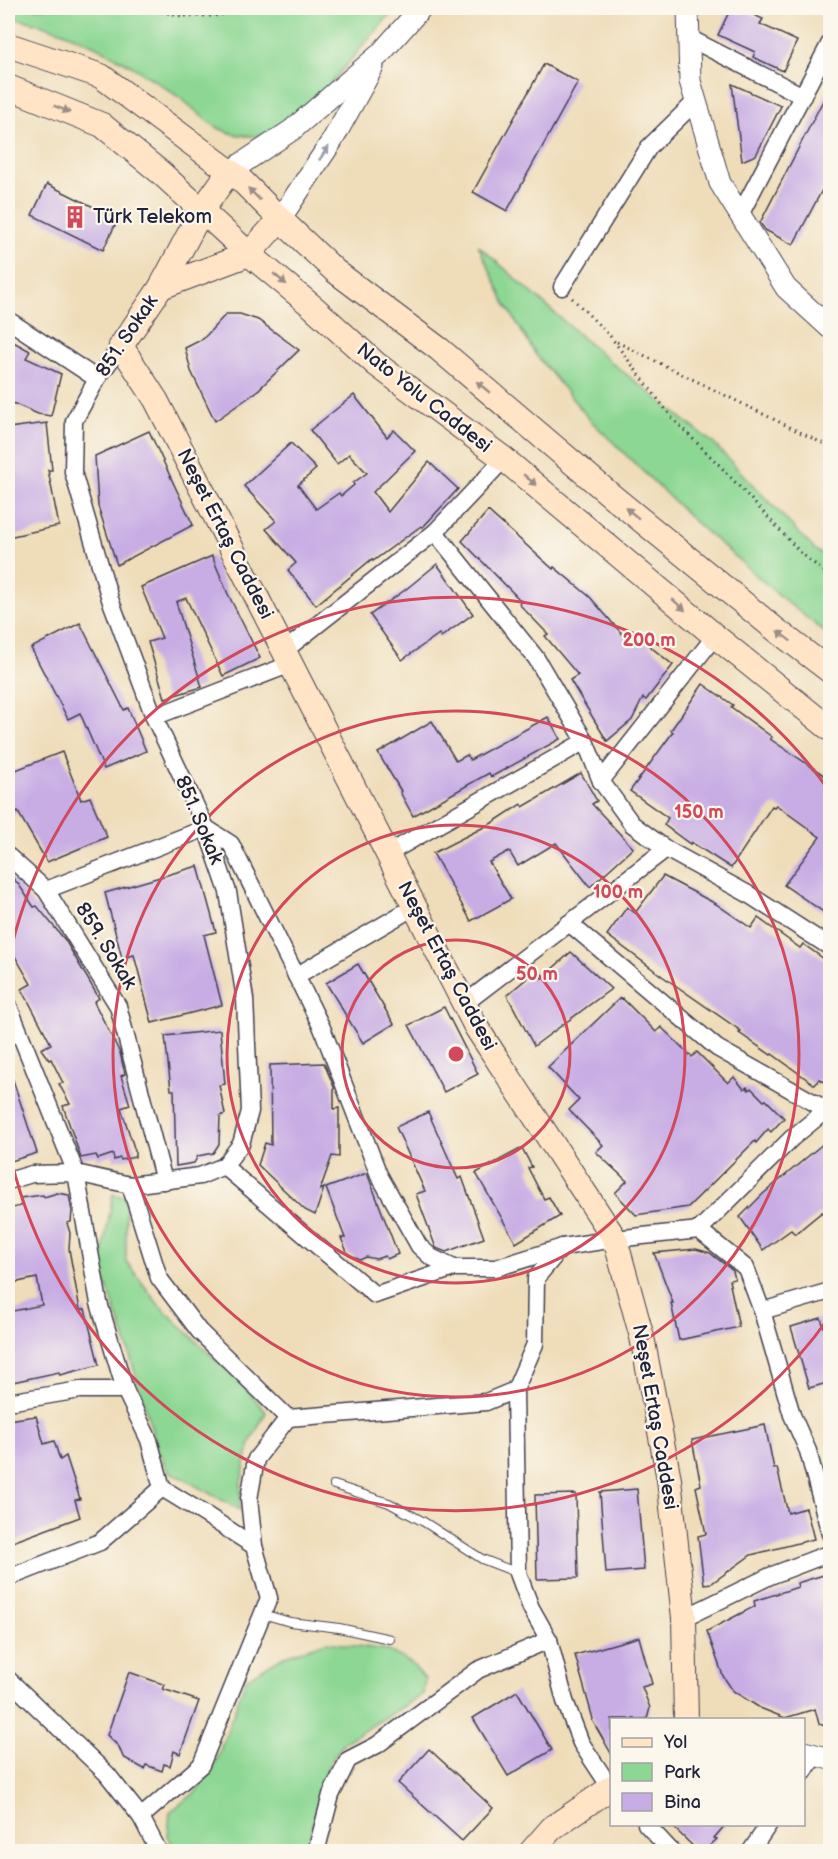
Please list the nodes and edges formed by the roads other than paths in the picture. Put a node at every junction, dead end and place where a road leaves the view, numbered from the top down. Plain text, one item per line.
1 (421, 8) edge
2 (688, 8) edge
3 (689, 38) junction
4 (831, 44) edge
5 (8, 45) edge
6 (380, 54) junction
7 (8, 87) edge
8 (803, 96) junction
9 (696, 101) junction
10 (229, 172) junction
11 (202, 210) junction
12 (740, 215) junction
13 (280, 219) junction
14 (249, 254) junction
15 (160, 287) junction
16 (562, 287) road end
17 (8, 320) edge
18 (831, 328) edge
19 (121, 346) junction
20 (98, 379) junction
21 (504, 459) junction
22 (435, 532) junction
23 (715, 636) junction
24 (287, 657) junction
25 (831, 671) edge
26 (154, 717) junction
27 (831, 729) edge
28 (585, 741) junction
29 (601, 781) junction
30 (206, 828) junction
31 (666, 849) junction
32 (387, 854) junction
33 (8, 856) edge
34 (46, 890) junction
35 (414, 907) junction
36 (569, 923) junction
37 (831, 947) edge
38 (296, 976) junction
39 (8, 1004) edge
40 (464, 1004) junction
41 (829, 1109) edge
42 (224, 1166) junction
43 (76, 1173) junction
44 (8, 1181) edge
45 (164, 1181) junction
46 (130, 1185) junction
47 (699, 1230) junction
48 (615, 1239) junction
49 (563, 1247) junction
50 (454, 1268) junction
51 (831, 1291) edge
52 (762, 1311) junction
53 (125, 1390) junction
54 (516, 1390) junction
55 (8, 1402) edge
56 (288, 1418) junction
57 (334, 1485) dead end
58 (162, 1488) junction
59 (831, 1534) edge
60 (254, 1546) junction
61 (831, 1552) edge
62 (518, 1573) junction
63 (8, 1578) edge
64 (263, 1614) junction
65 (684, 1617) junction
66 (390, 1639) dead end
67 (549, 1640) junction
68 (8, 1679) edge
69 (686, 1718) edge
70 (610, 1787) edge
71 (610, 1790) edge
72 (141, 1817) junction
73 (648, 1826) edge
74 (768, 1826) edge
75 (159, 1851) edge
76 (316, 1851) edge
77 (531, 1851) edge
78 (672, 1851) edge
79 (750, 1851) edge

1 - 6 street
2 - 3 street
3 - 8 street
3 - 9 street
4 - 8 street
5 - 10 main road
6 - 10 street
13 -> 6 street
7 -> 11 main road, Nato Yolu Caddesi
8 - 12 street
9 - 12 street
9 - 16 street
10 - 11 main road, 851. Sokak
13 -> 10 main road
11 - 14 main road, Nato Yolu Caddesi
11 - 15 main road, 851. Sokak
12 - 18 street
13 - 14 main road
25 -> 13 main road
14 - 15 main road
14 -> 21 main road, Nato Yolu Caddesi
15 - 19 main road, 851. Sokak
17 - 20 street
19 - 20 street, 851. Sokak
19 - 24 main road, Neşet Ertaş Caddesi
20 - 26 street, 851. Sokak
21 - 22 street
21 -> 23 main road, Nato Yolu Caddesi
22 - 24 street
22 - 28 street
23 - 27 main road, Nato Yolu Caddesi
23 - 29 street
24 - 26 street
24 - 32 main road, Neşet Ertaş Caddesi
26 - 30 street, 851. Sokak
28 - 29 street
28 - 32 street
29 - 31 street
30 - 34 street
30 - 38 street
30 - 42 street, 851. Sokak
31 - 36 street
31 - 37 street
32 - 35 main road, Neşet Ertaş Caddesi
33 - 34 street, 859. Sokak
34 - 45 street, 859. Sokak
35 - 38 street
35 - 40 main road, Neşet Ertaş Caddesi
36 - 40 street
36 - 41 street
38 - 50 street
39 - 43 street
40 - 48 main road, Neşet Ertaş Caddesi
41 - 47 street
42 - 45 street
42 - 50 street
43 - 44 street
43 - 46 street
43 - 53 street
45 - 46 street
46 - 56 street
47 - 48 street
47 - 52 street
48 - 49 street
48 - 65 main road, Neşet Ertaş Caddesi
49 - 50 street
49 - 54 street
51 - 52 street
52 - 59 street
53 - 55 street
53 - 58 street
54 - 56 street
54 - 62 street
56 - 60 street
57 - 62 lane
58 - 60 street
58 - 63 street
60 - 64 street
61 - 65 street
62 - 67 street
64 - 66 lane
64 - 72 street
65 - 69 main road, Neşet Ertaş Caddesi
67 - 70 street
67 - 76 street
68 - 72 street
71 - 77 main road
72 - 75 street
73 - 78 street
74 - 79 street

